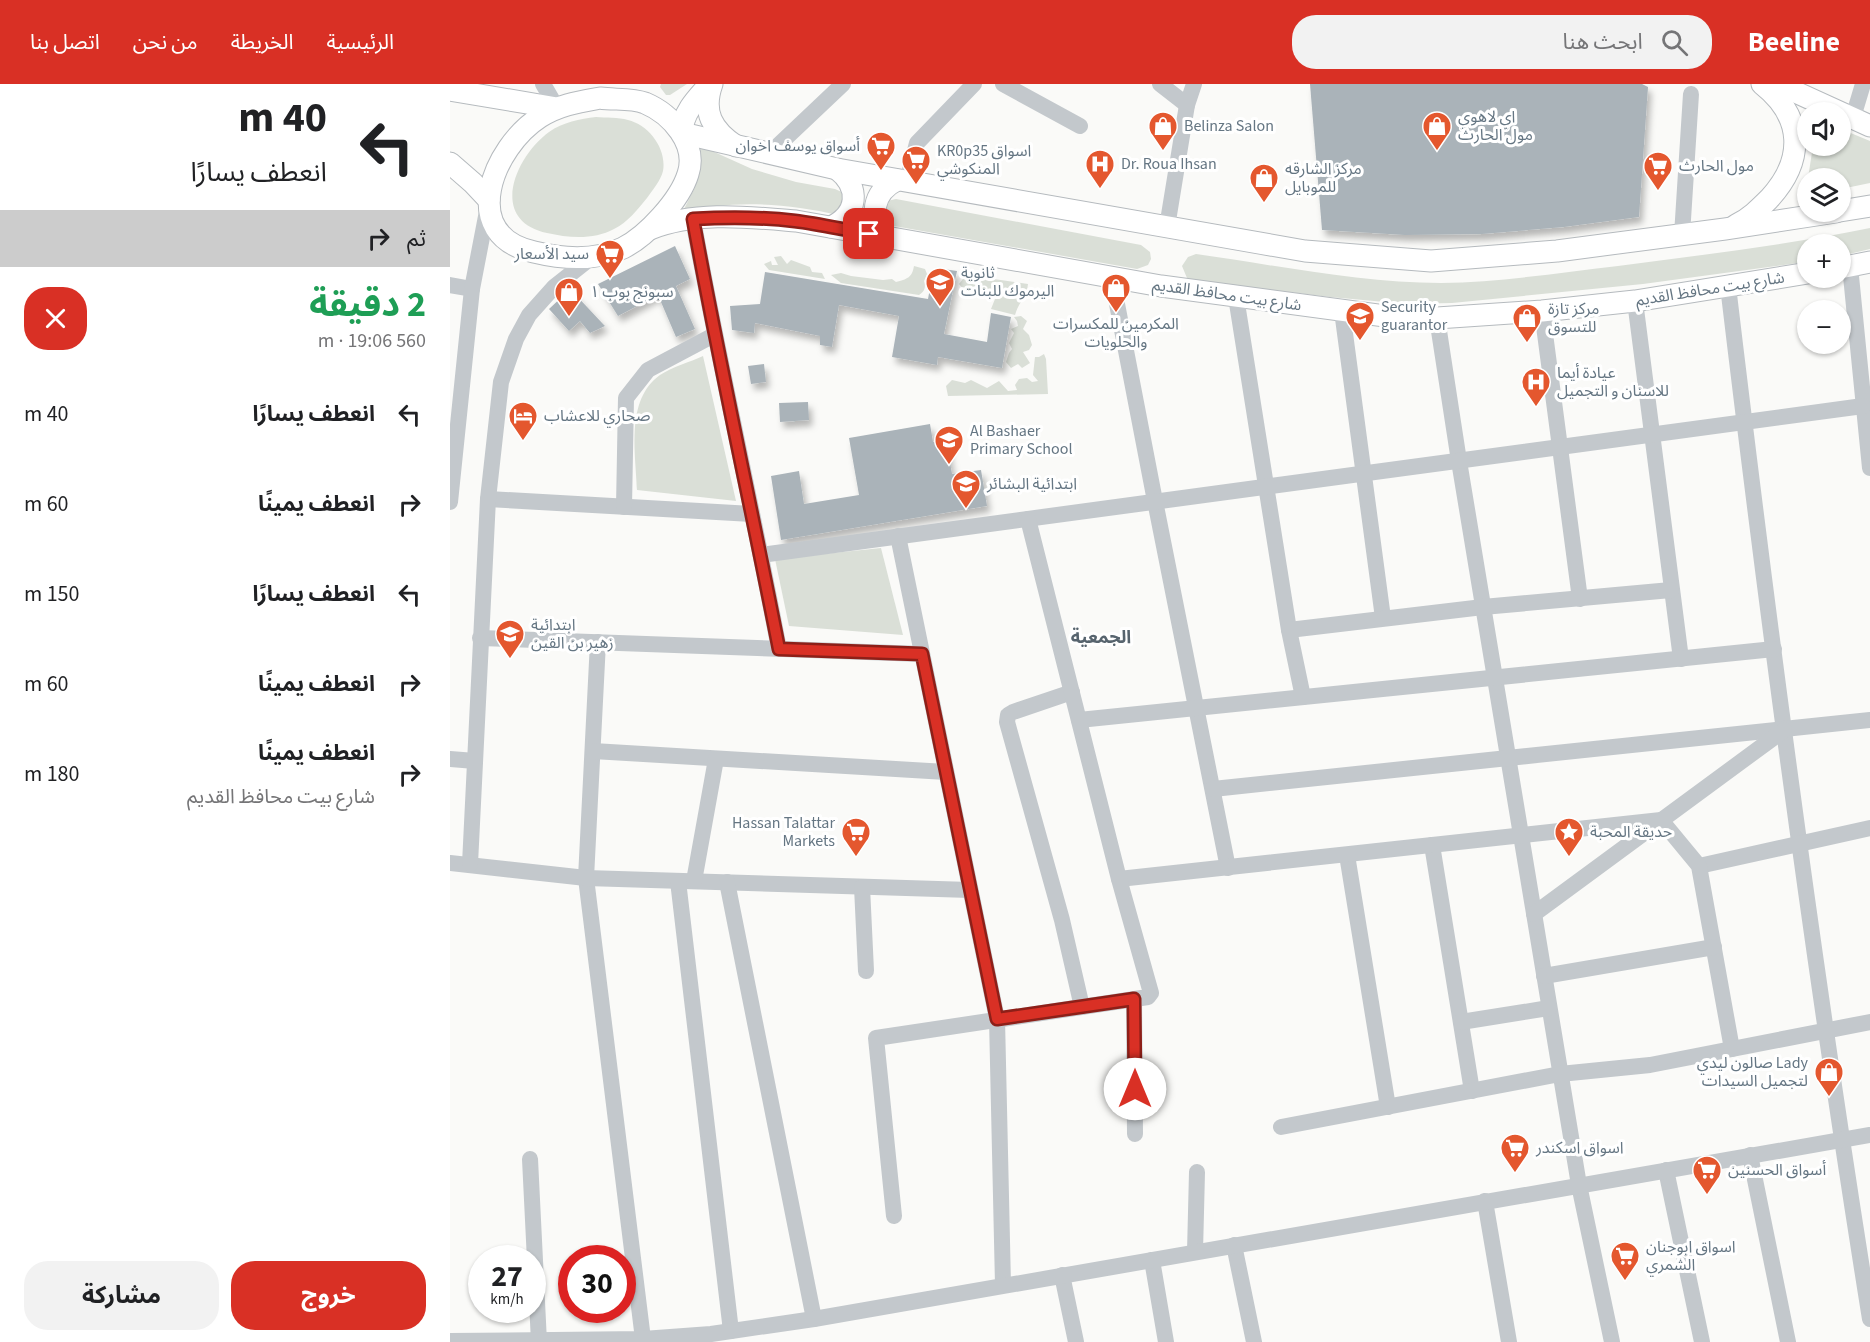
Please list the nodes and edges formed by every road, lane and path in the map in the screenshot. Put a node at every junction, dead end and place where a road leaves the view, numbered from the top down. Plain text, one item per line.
1 (543, 84) edge
2 (619, 84) edge
3 (711, 84) edge
4 (843, 84) edge
5 (974, 84) edge
6 (1003, 84) edge
7 (1160, 84) edge
8 (1194, 84) edge
9 (1762, 84) edge
10 (1778, 84) edge
11 (1863, 84) edge
12 (450, 90) edge
13 (1691, 94) dead end
14 (600, 98) junction
15 (1187, 105) junction
16 (557, 108) junction
17 (1865, 119) edge
18 (1080, 126) dead end
19 (682, 133) junction
20 (739, 147) junction
21 (769, 154) junction
22 (450, 163) edge
23 (837, 169) junction
24 (902, 181) junction
25 (489, 200) junction
26 (1855, 208) edge
27 (693, 219) junction
28 (831, 227) junction
29 (1167, 227) junction
30 (650, 229) junction
31 (1725, 229) junction
32 (1682, 235) junction
33 (888, 237) junction
34 (592, 257) junction
35 (1854, 265) edge
36 (1797, 275) edge
37 (1112, 278) junction
38 (450, 285) edge
39 (1728, 286) junction
40 (472, 289) junction
41 (1236, 297) junction
42 (1635, 301) junction
43 (1342, 311) junction
44 (1542, 311) junction
45 (1437, 318) junction
46 (714, 334) junction
47 (1863, 406) junction
48 (1744, 422) junction
49 (1651, 435) junction
50 (453, 436) edge
51 (1558, 447) junction
52 (1459, 460) junction
53 (1870, 468) edge
54 (1362, 474) junction
55 (1265, 487) junction
56 (488, 499) junction
57 (1155, 501) junction
58 (450, 502) edge
59 (624, 507) junction
60 (752, 514) junction
61 (1028, 519) junction
62 (898, 536) junction
63 (761, 555) junction
64 (1671, 591) junction
65 (1580, 599) junction
66 (1483, 607) junction
67 (1383, 618) junction
68 (1289, 630) junction
69 (480, 638) junction
70 (598, 642) junction
71 (779, 649) junction
72 (1774, 649) junction
73 (922, 654) junction
74 (1681, 659) junction
75 (1495, 678) junction
76 (1072, 692) junction
77 (1303, 697) junction
78 (1196, 708) junction
79 (1079, 720) junction
80 (1870, 720) edge
81 (1784, 729) junction
82 (593, 751) junction
83 (1508, 758) junction
84 (450, 759) edge
85 (716, 759) junction
86 (475, 761) junction
87 (946, 772) junction
88 (1212, 789) junction
89 (1661, 820) junction
90 (1870, 828) edge
91 (1521, 836) junction
92 (1800, 844) junction
93 (1432, 845) junction
94 (1347, 855) junction
95 (450, 863) edge
96 (470, 864) junction
97 (1699, 866) junction
98 (1228, 868) junction
99 (586, 878) junction
100 (1119, 879) junction
101 (686, 881) junction
102 (727, 882) junction
103 (862, 887) junction
104 (970, 890) junction
105 (1534, 914) junction
106 (1714, 947) junction
107 (866, 971) dead end
108 (1544, 976) junction
109 (1134, 999) junction
110 (1082, 1007) junction
111 (1549, 1008) junction
112 (997, 1019) junction
113 (1461, 1022) junction
114 (1870, 1022) edge
115 (1826, 1031) junction
116 (1732, 1049) junction
117 (1560, 1074) junction
118 (1472, 1091) junction
119 (1388, 1107) junction
120 (1281, 1127) dead end
121 (1135, 1134) dead end
122 (1870, 1135) edge
123 (1842, 1140) junction
124 (1750, 1155) junction
125 (530, 1158) dead end
126 (1666, 1170) junction
127 (1197, 1172) dead end
128 (1579, 1185) junction
129 (1485, 1201) junction
130 (894, 1216) dead end
131 (1234, 1245) junction
132 (1195, 1252) junction
133 (1152, 1260) junction
134 (1062, 1275) junction
135 (1003, 1286) junction
136 (814, 1318) junction
137 (1870, 1319) edge
138 (731, 1331) junction
139 (711, 1338) edge
140 (633, 1340) edge
141 (450, 1341) edge
142 (539, 1341) edge
143 (1076, 1342) edge
144 (1166, 1342) edge
145 (1254, 1342) edge
146 (1509, 1342) edge
147 (1612, 1342) edge
148 (1701, 1342) edge
149 (1788, 1342) edge

1 - 16 street
2 - 14 main road
3 - 19 main road
3 - 20 main road
4 - 21 street
5 - 24 street
6 - 18 street
7 - 15 street
8 - 15 street
9 - 31 main road
10 - 17 main road
11 - 17 street
12 - 16 main road
13 - 32 street
14 - 16 main road
14 - 19 main road
15 - 29 street
16 - 25 main road
19 - 20 main road
19 - 30 main road
20 - 21 main road
21 - 23 main road
22 - 25 main road
23 - 24 main road
23 - 28 main road
24 - 29 main road
24 - 33 main road
25 - 34 main road
25 - 40 street
26 - 31 main road
27 - 28 main road, شارع بيت محافظ القديم
27 - 30 main road, شارع بيت محافظ القديم
27 - 46 street
28 - 33 main road, شارع بيت محافظ القديم
29 - 32 main road
30 - 34 main road
31 - 32 main road
33 - 37 main road, شارع بيت محافظ القديم
34 - 56 street
35 - 47 street
36 - 39 main road, شارع بيت محافظ القديم
37 - 41 main road, شارع بيت محافظ القديم
37 - 57 street
38 - 40 street
39 - 42 main road, شارع بيت محافظ القديم
39 - 48 street
40 - 50 street
41 - 43 main road, شارع بيت محافظ القديم
41 - 55 street
42 - 44 main road, شارع بيت محافظ القديم
42 - 49 street
43 - 45 main road, شارع بيت محافظ القديم
43 - 54 street
44 - 45 main road, شارع بيت محافظ القديم
44 - 51 street
45 - 52 street
46 - 59 street
46 - 60 street
47 - 48 street
47 - 53 street
48 - 49 street
48 - 72 street
49 - 51 street
49 - 64 street
50 - 58 street
51 - 52 street
51 - 65 street
52 - 54 street
52 - 66 street
54 - 55 street
54 - 67 street
55 - 57 street
55 - 68 street
56 - 59 street
56 - 69 street
57 - 61 street
57 - 78 street
59 - 60 street
60 - 63 street
61 - 62 street
61 - 76 street
62 - 63 street
62 - 73 street
63 - 71 street
64 - 65 street
64 - 74 street
65 - 66 street
66 - 67 street
66 - 75 street
67 - 68 street
68 - 77 street
69 - 70 street
69 - 86 street
70 - 71 street
70 - 82 street
71 - 73 street
72 - 74 street
72 - 81 street
73 - 87 street
74 - 75 street
75 - 77 street
75 - 83 street
76 - 79 street
76 - 110 street
77 - 78 street
78 - 79 street
78 - 88 street
79 - 100 street
80 - 81 street
81 - 83 street
81 - 89 street
81 - 92 street
82 - 85 street
82 - 99 street
83 - 88 street
83 - 91 street
84 - 86 street
85 - 87 street
85 - 101 street
86 - 96 street
87 - 104 street
88 - 98 street
89 - 91 street
89 - 97 street
89 - 105 street
90 - 92 street
91 - 93 street
91 - 105 street
92 - 97 street
92 - 115 street
93 - 94 street
93 - 113 street
94 - 98 street
94 - 119 street
95 - 96 street
96 - 99 street
97 - 106 street
98 - 100 street
99 - 101 street
99 - 140 street
100 - 109 street
101 - 102 street
101 - 138 street
102 - 103 street
102 - 136 street
103 - 104 street
103 - 107 street
104 - 112 street
105 - 108 street
106 - 108 street
106 - 116 street
108 - 111 street
109 - 110 street
109 - 121 street
110 - 112 street
111 - 113 street
111 - 117 street
112 - 130 street
112 - 135 street
113 - 118 street
114 - 115 street
115 - 116 street
115 - 123 street
116 - 117 street
117 - 118 street
117 - 128 street
118 - 119 street
119 - 120 street
122 - 123 street
123 - 124 street
123 - 137 street
124 - 126 street
124 - 149 street
125 - 142 street
126 - 128 street
126 - 148 street
127 - 132 street
128 - 129 street
128 - 147 street
129 - 131 street
129 - 146 street
131 - 132 street
131 - 145 street
132 - 133 street
133 - 134 street
133 - 144 street
134 - 135 street
134 - 143 street
135 - 136 street
136 - 138 street
138 - 139 street
139 - 140 street
140 - 142 street
141 - 142 street

